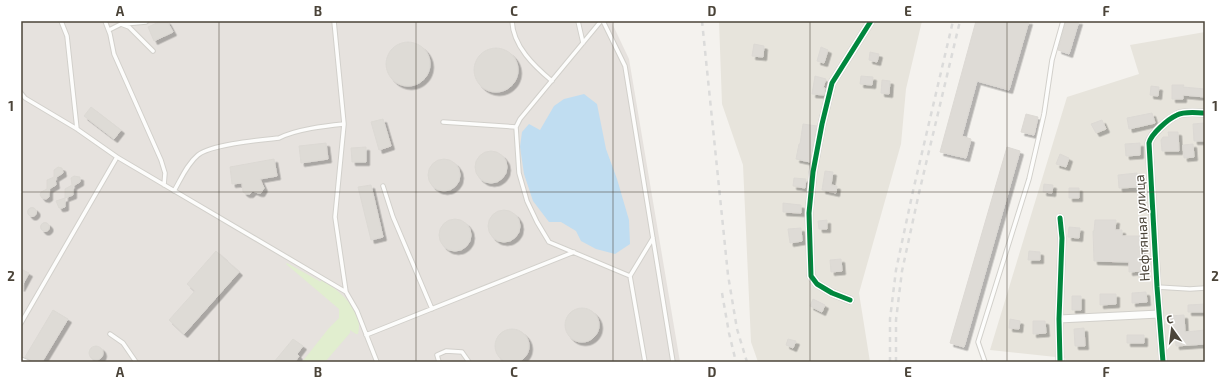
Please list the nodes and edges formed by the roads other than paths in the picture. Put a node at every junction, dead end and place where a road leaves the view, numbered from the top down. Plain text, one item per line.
1 (61, 21) edge
2 (105, 21) edge
3 (334, 21) edge
4 (512, 21) edge
5 (578, 21) edge
6 (602, 21) edge
7 (871, 21) edge
8 (1063, 21) edge
9 (121, 22) edge
10 (146, 22) dead end
11 (108, 30) junction
12 (583, 43) junction
13 (153, 51) dead end
14 (552, 81) junction
15 (21, 93) edge
16 (1205, 113) edge
17 (443, 122) dead end
18 (344, 124) junction
19 (516, 127) junction
20 (77, 129) junction
21 (117, 157) junction
22 (164, 185) junction
23 (384, 186) dead end
24 (174, 191) junction
25 (1060, 218) dead end
26 (653, 237) junction
27 (574, 252) junction
28 (630, 276) junction
29 (1157, 287) junction
30 (1205, 288) edge
31 (346, 292) junction
32 (850, 300) dead end
33 (432, 309) junction
34 (1159, 314) junction
35 (1059, 319) junction
36 (21, 323) edge
37 (110, 334) dead end
38 (366, 335) junction
39 (21, 359) edge
40 (28, 362) edge
41 (136, 362) edge
42 (377, 362) edge
43 (439, 362) edge
44 (469, 362) edge
45 (645, 362) edge
46 (673, 362) edge
47 (985, 362) edge
48 (1060, 362) edge
49 (1163, 362) edge

1 - 20 lane
2 - 11 lane
3 - 18 lane
4 - 14 lane
5 - 12 lane
6 - 12 lane
6 - 26 lane
7 - 32 street
8 - 47 lane
9 - 10 lane
9 - 11 lane
9 - 13 lane
11 - 22 lane
12 - 14 lane
14 - 19 lane
15 - 20 lane
16 - 29 street, Нефтяная улица
17 - 19 lane
18 - 24 lane
18 - 31 lane
19 - 27 lane
20 - 21 lane
21 - 22 lane
21 - 36 lane
22 - 24 lane
23 - 33 lane
24 - 31 lane
25 - 35 street
26 - 28 lane
26 - 46 lane
27 - 28 lane
27 - 33 lane
28 - 45 lane
29 - 30 lane
29 - 34 street, Нефтяная улица
31 - 38 lane
33 - 38 lane
34 - 35 street
34 - 49 street, Нефтяная улица
35 - 48 street
37 - 41 lane
38 - 42 lane
39 - 40 lane
43 - 44 lane

